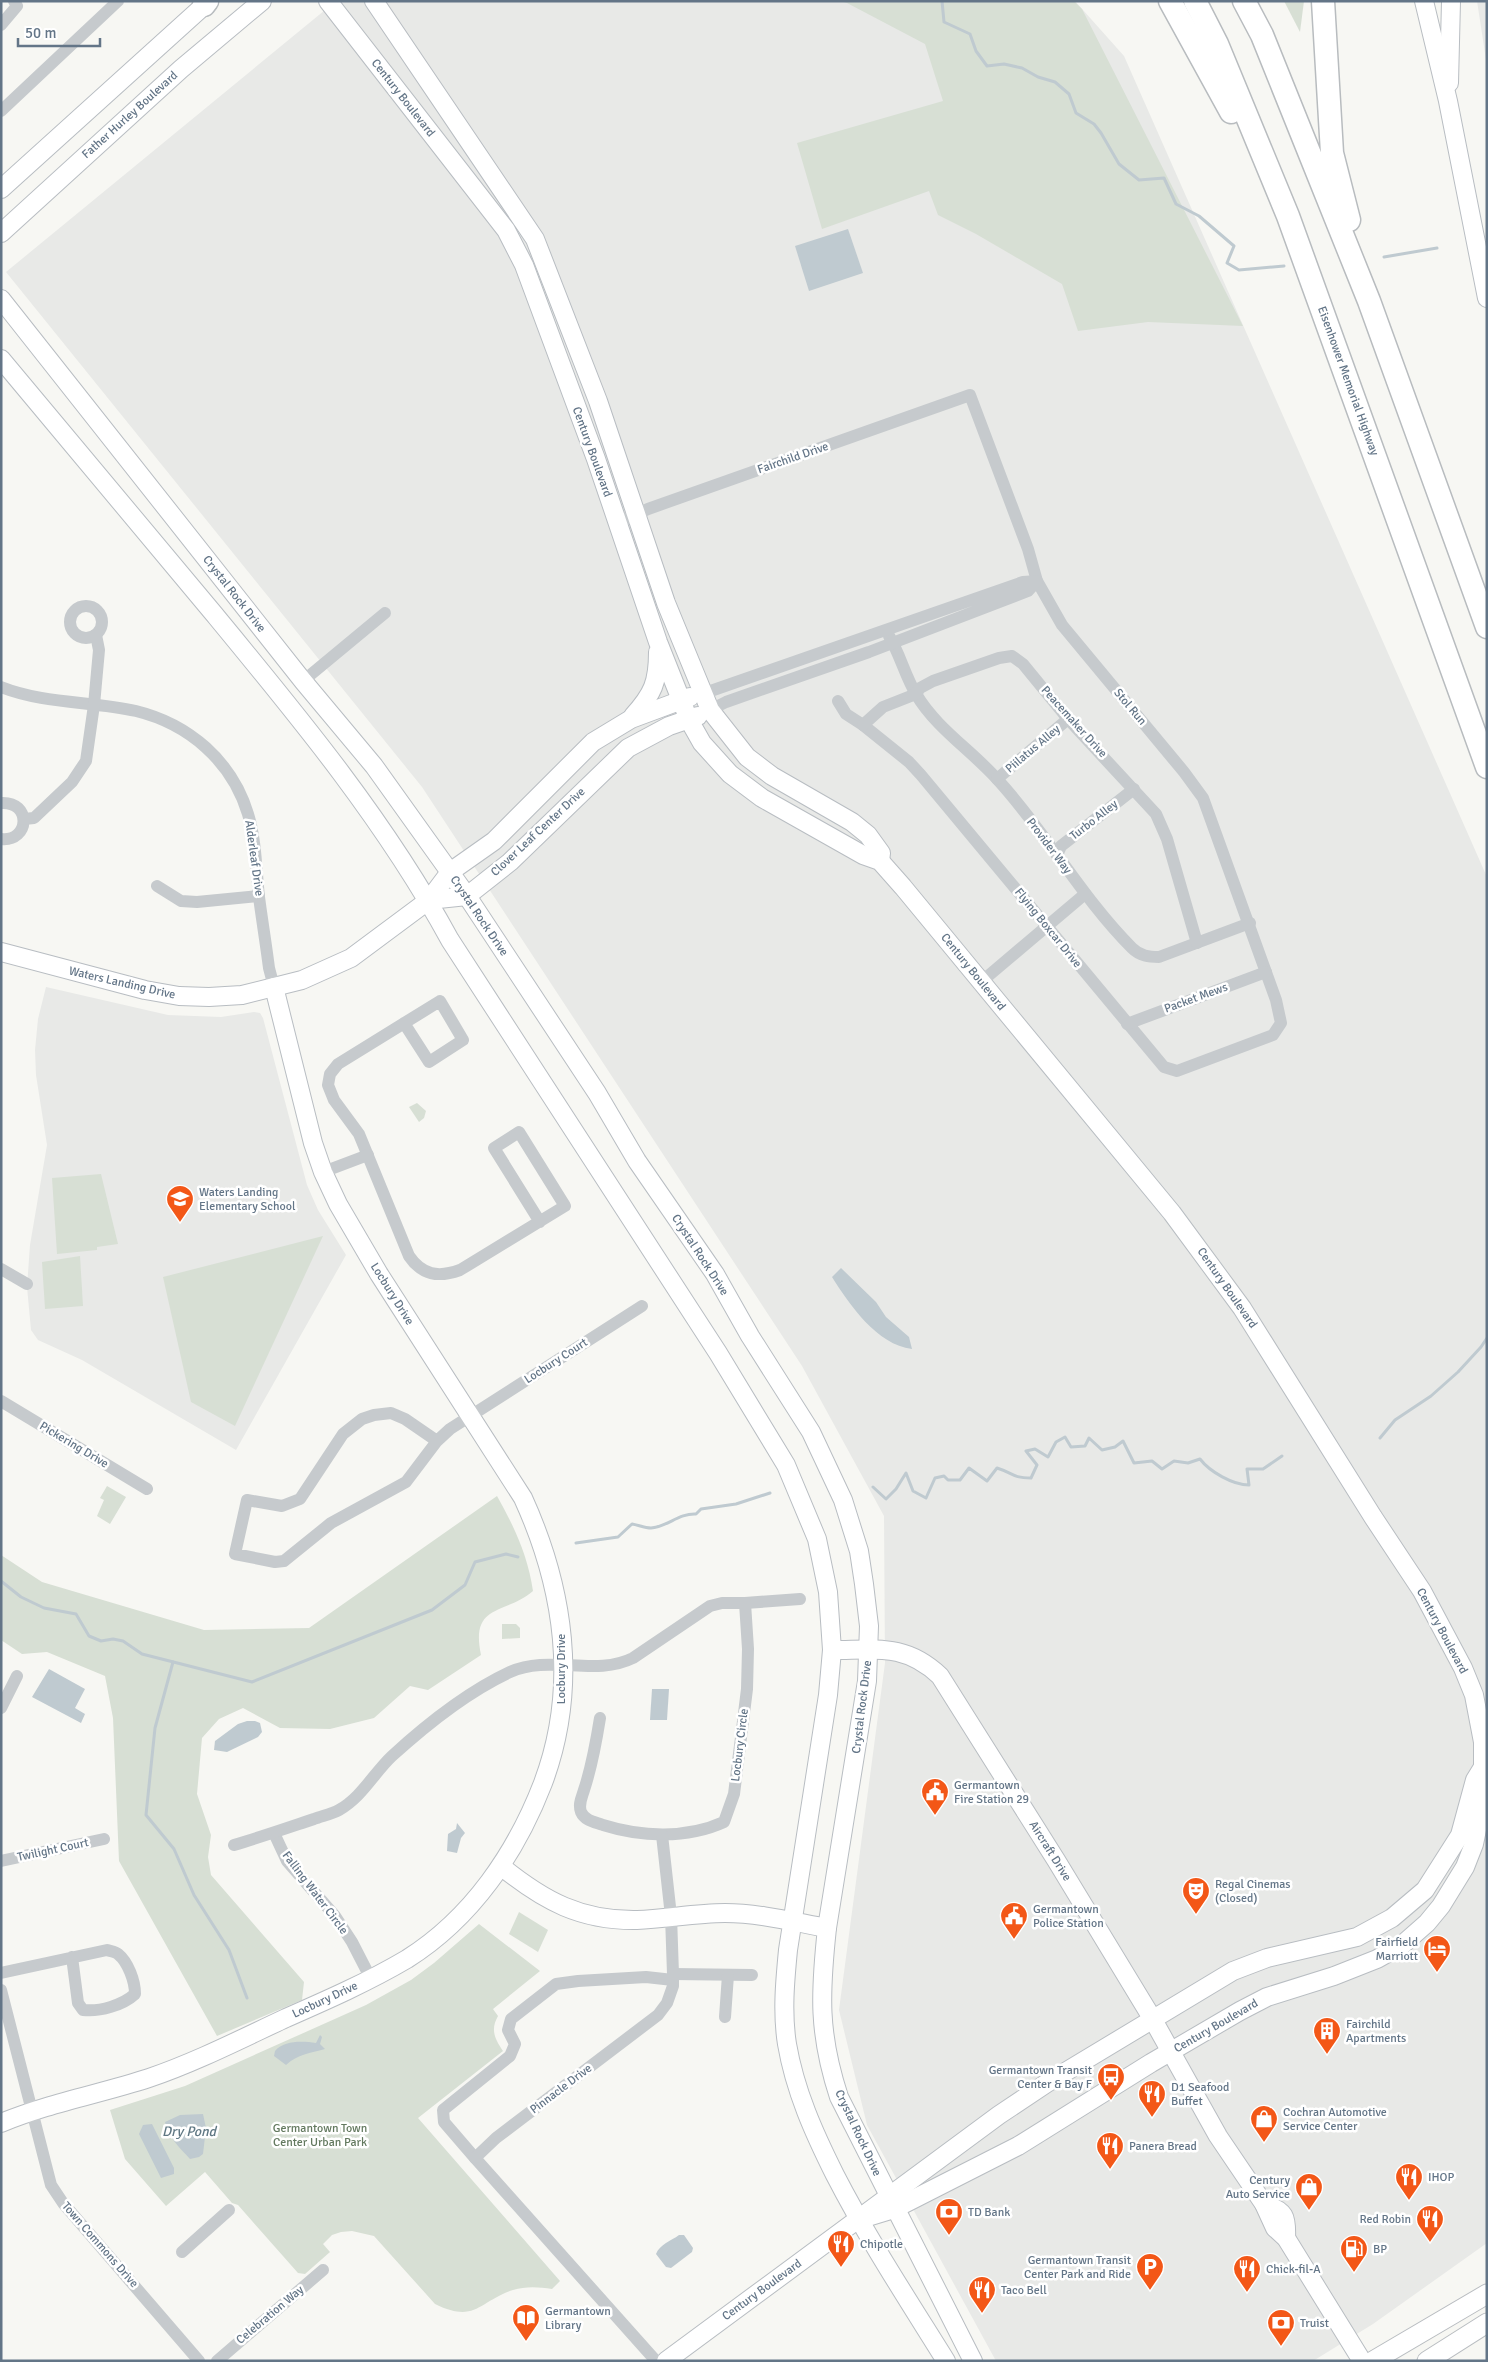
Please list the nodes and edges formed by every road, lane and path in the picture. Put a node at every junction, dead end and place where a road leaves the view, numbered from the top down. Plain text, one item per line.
1 (14, 1) edge
2 (118, 1) edge
3 (262, 1) edge
4 (328, 1) edge
5 (374, 1) edge
6 (1170, 1) edge
7 (1194, 1) edge
8 (1244, 1) edge
9 (1323, 1) edge
10 (1424, 1) edge
11 (1451, 1) edge
12 (207, 3) edge
13 (1, 25) edge
14 (1448, 101) junction
15 (1, 111) edge
16 (1, 189) edge
17 (1288, 216) junction
18 (1, 233) edge
19 (1487, 298) edge
20 (1, 299) edge
21 (1369, 301) junction
22 (1, 359) edge
23 (970, 395) joint
24 (636, 514) junction
25 (617, 523) junction
26 (1037, 582) junction
27 (385, 612) dead end
28 (1487, 627) edge
29 (886, 631) junction
30 (96, 636) dead end
31 (658, 642) junction
32 (893, 643) junction
33 (303, 681) junction
34 (1, 687) edge
35 (702, 694) junction
36 (916, 694) junction
37 (680, 700) junction
38 (838, 700) dead end
39 (94, 705) junction
40 (710, 710) junction
41 (630, 719) junction
42 (1068, 719) junction
43 (688, 720) junction
44 (863, 725) junction
45 (1487, 767) edge
46 (997, 779) junction
47 (1134, 788) junction
48 (1, 803) edge
49 (24, 819) junction
50 (1, 839) edge
51 (1057, 855) junction
52 (880, 861) junction
53 (450, 872) junction
54 (156, 886) dead end
55 (1085, 894) junction
56 (259, 896) junction
57 (467, 896) junction
58 (429, 900) junction
59 (1250, 923) junction
60 (1047, 926) junction
61 (1197, 943) junction
62 (1, 952) edge
63 (1266, 972) junction
64 (981, 982) junction
65 (274, 987) junction
66 (1281, 1023) joint
67 (404, 1024) junction
68 (1127, 1024) junction
69 (368, 1155) junction
70 (323, 1172) junction
71 (540, 1222) junction
72 (1, 1269) edge
73 (28, 1284) dead end
74 (642, 1306) dead end
75 (1, 1401) edge
76 (470, 1416) junction
77 (437, 1440) junction
78 (147, 1489) dead end
79 (800, 1600) dead end
80 (745, 1603) junction
81 (832, 1650) junction
82 (869, 1650) junction
83 (564, 1664) junction
84 (18, 1676) dead end
85 (1, 1708) edge
86 (600, 1718) dead end
87 (1483, 1767) junction
88 (274, 1833) junction
89 (662, 1835) junction
90 (104, 1839) dead end
91 (234, 1845) dead end
92 (1, 1861) edge
93 (502, 1866) junction
94 (671, 1916) junction
95 (792, 1921) junction
96 (827, 1928) junction
97 (72, 1957) junction
98 (1, 1973) edge
99 (728, 1975) junction
100 (752, 1975) dead end
101 (673, 1977) junction
102 (371, 1979) junction
103 (1, 1990) edge
104 (725, 2017) dead end
105 (1152, 2018) junction
106 (1171, 2051) junction
107 (32, 2112) junction
108 (1, 2123) edge
109 (475, 2158) junction
110 (891, 2203) junction
111 (230, 2210) dead end
112 (858, 2220) junction
113 (182, 2252) dead end
114 (323, 2270) dead end
115 (1487, 2294) edge
116 (1487, 2323) edge
117 (199, 2361) edge
118 (217, 2361) edge
119 (656, 2361) edge
120 (666, 2361) edge
121 (946, 2361) edge
122 (972, 2361) edge
123 (1362, 2361) edge
124 (1373, 2361) edge
125 (1427, 2361) edge

1 - 13 street
2 - 15 street
3 - 18 street, Father Hurley Boulevard
4 - 25 street, Century Boulevard
5 - 24 street, Century Boulevard
6 - 17 highway
7 - 17 highway, Eisenhower Memorial Highway
8 - 21 highway
9 - 21 highway
10 - 14 street
11 - 14 street
12 - 16 street
14 - 19 street
17 - 45 highway, Eisenhower Memorial Highway
20 - 33 street, Crystal Rock Drive
21 - 28 highway
22 - 58 street
23 - 24 street, Fairchild Drive
23 - 26 street, Stol Run
24 - 25 street, Fairchild Drive
24 - 35 street, Century Boulevard
25 - 31 street, Century Boulevard
26 - 29 street
26 - 32 street
26 - 59 street, Stol Run
27 - 33 street
29 - 32 street, Provider Way
29 - 35 street
30 - 39 street
31 - 37 street, Century Boulevard
31 - 41 street
32 - 36 street, Provider Way
32 - 40 street
33 - 53 street, Crystal Rock Drive
34 - 39 street, Alderleaf Drive
35 - 37 street, Clover Leaf Center Drive
35 - 40 street, Century Boulevard
36 - 42 street, Peacemaker Drive
36 - 44 street, Peacemaker Drive
36 - 46 street, Provider Way
37 - 41 street, Clover Leaf Center Drive
37 - 43 street, Century Boulevard
38 - 44 street, Flying Boxcar Drive
39 - 49 street
39 - 56 street, Alderleaf Drive
40 - 43 street, Clover Leaf Center Drive
40 - 52 street, Century Boulevard
41 - 53 street, Clover Leaf Center Drive
42 - 46 street, Piilatus Alley
42 - 47 street, Peacemaker Drive
43 - 52 street, Century Boulevard
43 - 57 street, Clover Leaf Center Drive
44 - 60 street, Flying Boxcar Drive
46 - 51 street, Provider Way
47 - 51 street, Turbo Alley
47 - 61 street, Peacemaker Drive
48 - 49 street
49 - 50 street
51 - 55 street, Provider Way
52 - 64 street, Century Boulevard
53 - 57 street, Crystal Rock Drive
53 - 58 street, Clover Leaf Center Drive
54 - 56 street
55 - 60 street
55 - 61 street, Provider Way
56 - 65 street, Alderleaf Drive
57 - 58 street
57 - 82 street, Crystal Rock Drive
58 - 65 street, Waters Landing Drive
58 - 81 street
59 - 61 street, Provider Way
59 - 63 street, Stol Run
60 - 64 street
60 - 68 street, Flying Boxcar Drive
62 - 65 street, Waters Landing Drive
63 - 66 street, Stol Run
63 - 68 street, Packet Mews
64 - 87 street, Century Boulevard
65 - 70 street, Locbury Drive
66 - 68 street, Flying Boxcar Drive
67 - 67 street
67 - 69 street
69 - 70 street
69 - 71 street
70 - 76 street, Locbury Drive
71 - 71 street
72 - 73 street
74 - 76 street, Locbury Court
75 - 78 street, Pickering Drive
76 - 77 street, Locbury Court
76 - 83 street, Locbury Drive
77 - 77 street, Locbury Court
79 - 80 street
80 - 83 street
80 - 89 street, Locbury Circle
81 - 82 street, Aircraft Drive
81 - 95 street
82 - 96 street, Crystal Rock Drive
82 - 105 street, Aircraft Drive
83 - 88 street
83 - 93 street, Locbury Drive
84 - 85 street
86 - 89 street, Locbury Circle
87 - 105 street, Century Boulevard
87 - 106 street, Century Boulevard
88 - 91 street
88 - 102 street, Falling Water Circle
89 - 94 street
90 - 92 street, Twilight Court
93 - 94 street
93 - 102 street, Locbury Drive
94 - 95 street
94 - 101 street, Pinnacle Drive
95 - 96 street
95 - 112 street
96 - 110 street, Crystal Rock Drive
97 - 97 street
97 - 98 street
99 - 100 street
99 - 101 street
99 - 104 street
101 - 109 street, Pinnacle Drive
101 - 109 street
102 - 107 street, Locbury Drive
103 - 107 street, Town Commons Drive
105 - 106 street, Aircraft Drive
105 - 110 street, Century Boulevard
106 - 110 street, Century Boulevard
106 - 123 street, Aircraft Drive
107 - 108 street, Locbury Drive
107 - 117 street, Town Commons Drive
109 - 119 street
110 - 112 street, Century Boulevard
110 - 122 street, Crystal Rock Drive
111 - 113 street
112 - 120 street, Century Boulevard
112 - 121 street
114 - 118 street, Celebration Way
115 - 124 main road
116 - 125 main road

